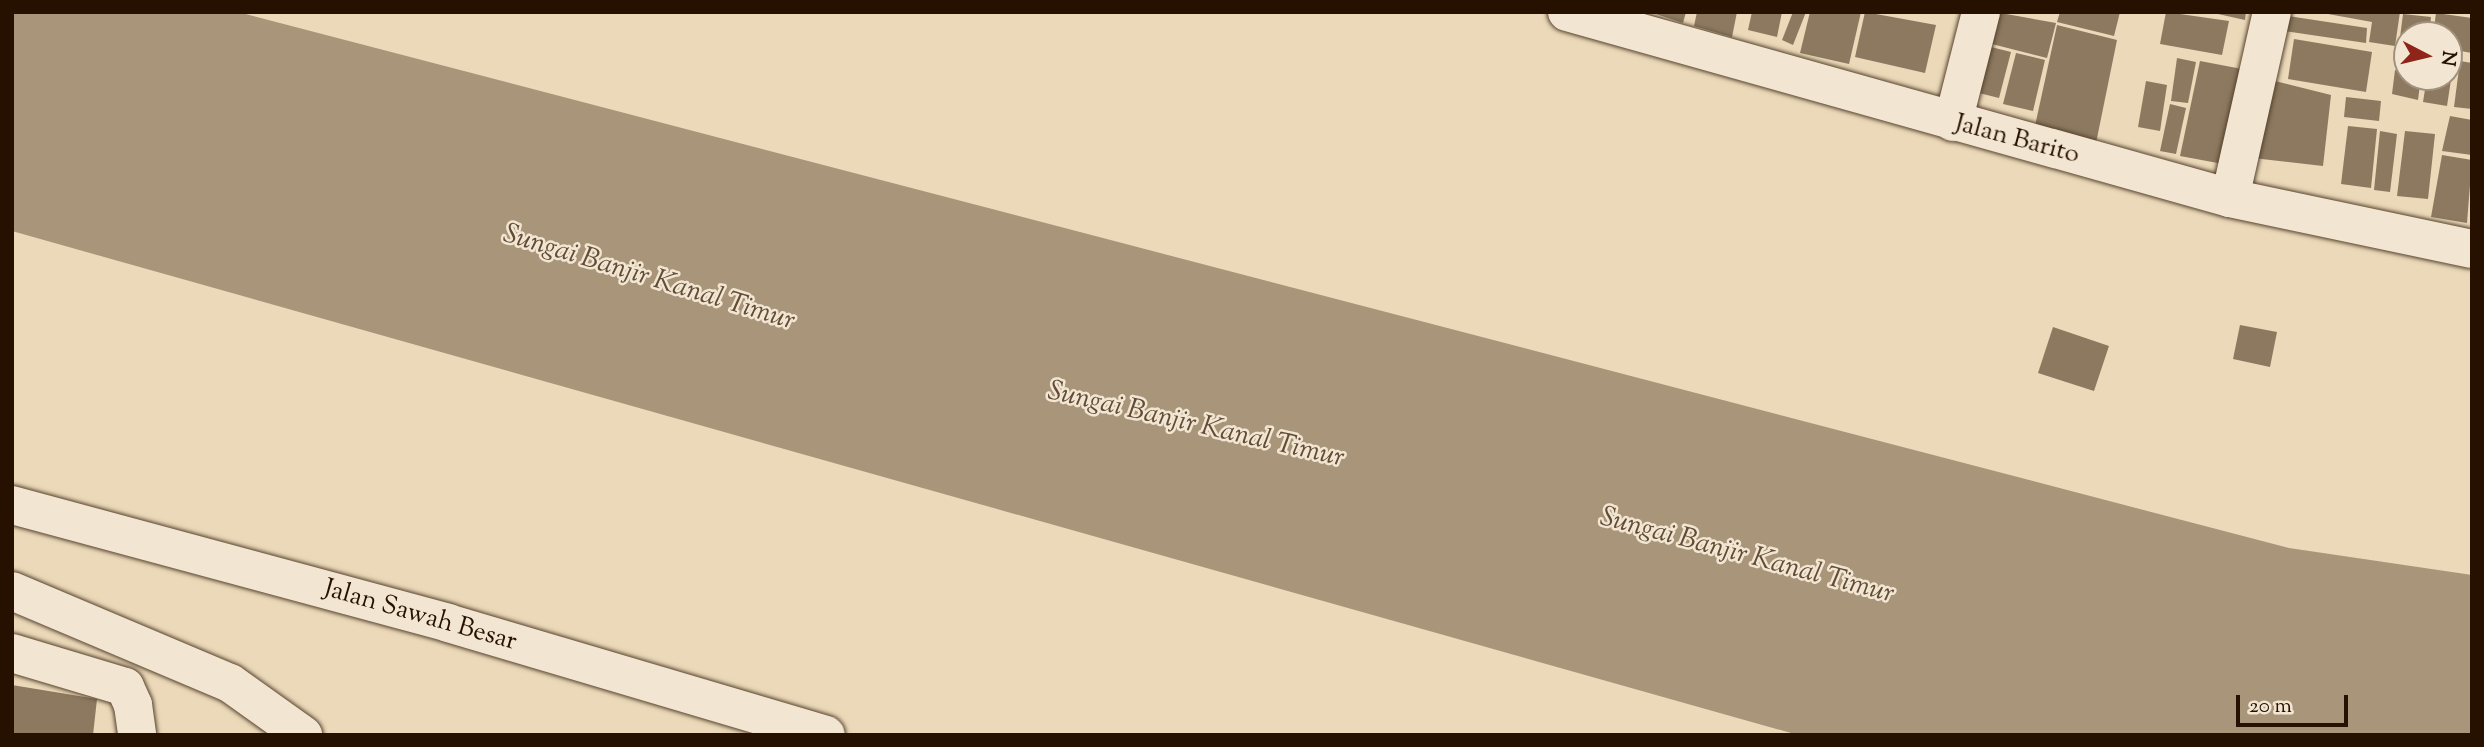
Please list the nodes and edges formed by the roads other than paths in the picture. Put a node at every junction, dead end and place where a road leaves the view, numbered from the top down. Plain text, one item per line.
1 (1567, 12) edge
2 (1981, 12) edge
3 (2272, 12) edge
4 (1953, 122) junction
5 (2230, 198) junction
6 (2462, 254) edge
7 (12, 505) edge
8 (12, 591) edge
9 (12, 653) edge
10 (137, 735) edge
11 (303, 735) edge
12 (826, 735) edge

1 - 4 street, Jalan Barito
2 - 4 street
3 - 5 street
4 - 5 street, Jalan Barito
5 - 6 street, Jalan Barito
7 - 12 street, Jalan Sawah Besar
8 - 11 street
9 - 10 street

